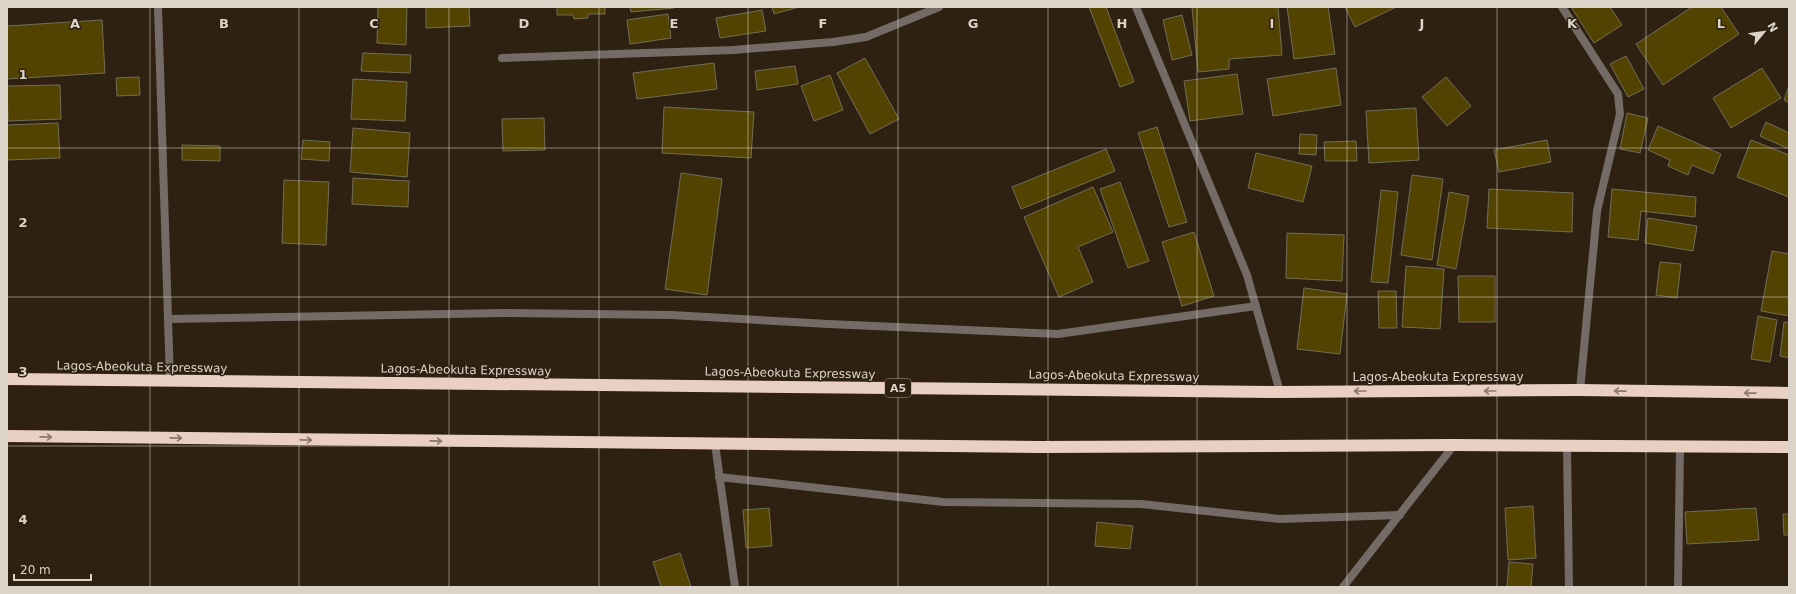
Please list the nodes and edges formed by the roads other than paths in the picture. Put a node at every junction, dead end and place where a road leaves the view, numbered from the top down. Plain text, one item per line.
1 (158, 7) edge
2 (939, 7) edge
3 (1136, 7) edge
4 (1562, 7) edge
5 (502, 58) dead end
6 (1256, 306) junction
7 (168, 319) junction
8 (7, 379) edge
9 (170, 381) junction
10 (1580, 390) junction
11 (1280, 392) junction
12 (1789, 393) edge
13 (7, 436) edge
14 (715, 444) junction
15 (1454, 445) junction
16 (1567, 446) junction
17 (1680, 447) junction
18 (1789, 448) edge
19 (719, 477) junction
20 (1400, 514) junction
21 (735, 587) edge
22 (1343, 587) edge
23 (1569, 587) edge
24 (1678, 587) edge

1 - 7 street
2 - 5 street
3 - 6 street
4 - 10 street
6 - 7 street
6 - 11 street
7 - 9 street
8 - 9 highway, Lagos-Abeokuta Expressway / A5
9 - 11 highway, Lagos-Abeokuta Expressway / A5
10 -> 11 highway, Lagos-Abeokuta Expressway / A5
12 -> 10 highway, Lagos-Abeokuta Expressway / A5
13 -> 14 highway
14 - 15 highway
14 - 19 street
15 - 16 highway
15 - 20 street
16 - 17 highway
16 - 23 street
17 - 18 highway
17 - 24 street
19 - 20 street
19 - 21 street
20 - 22 street

